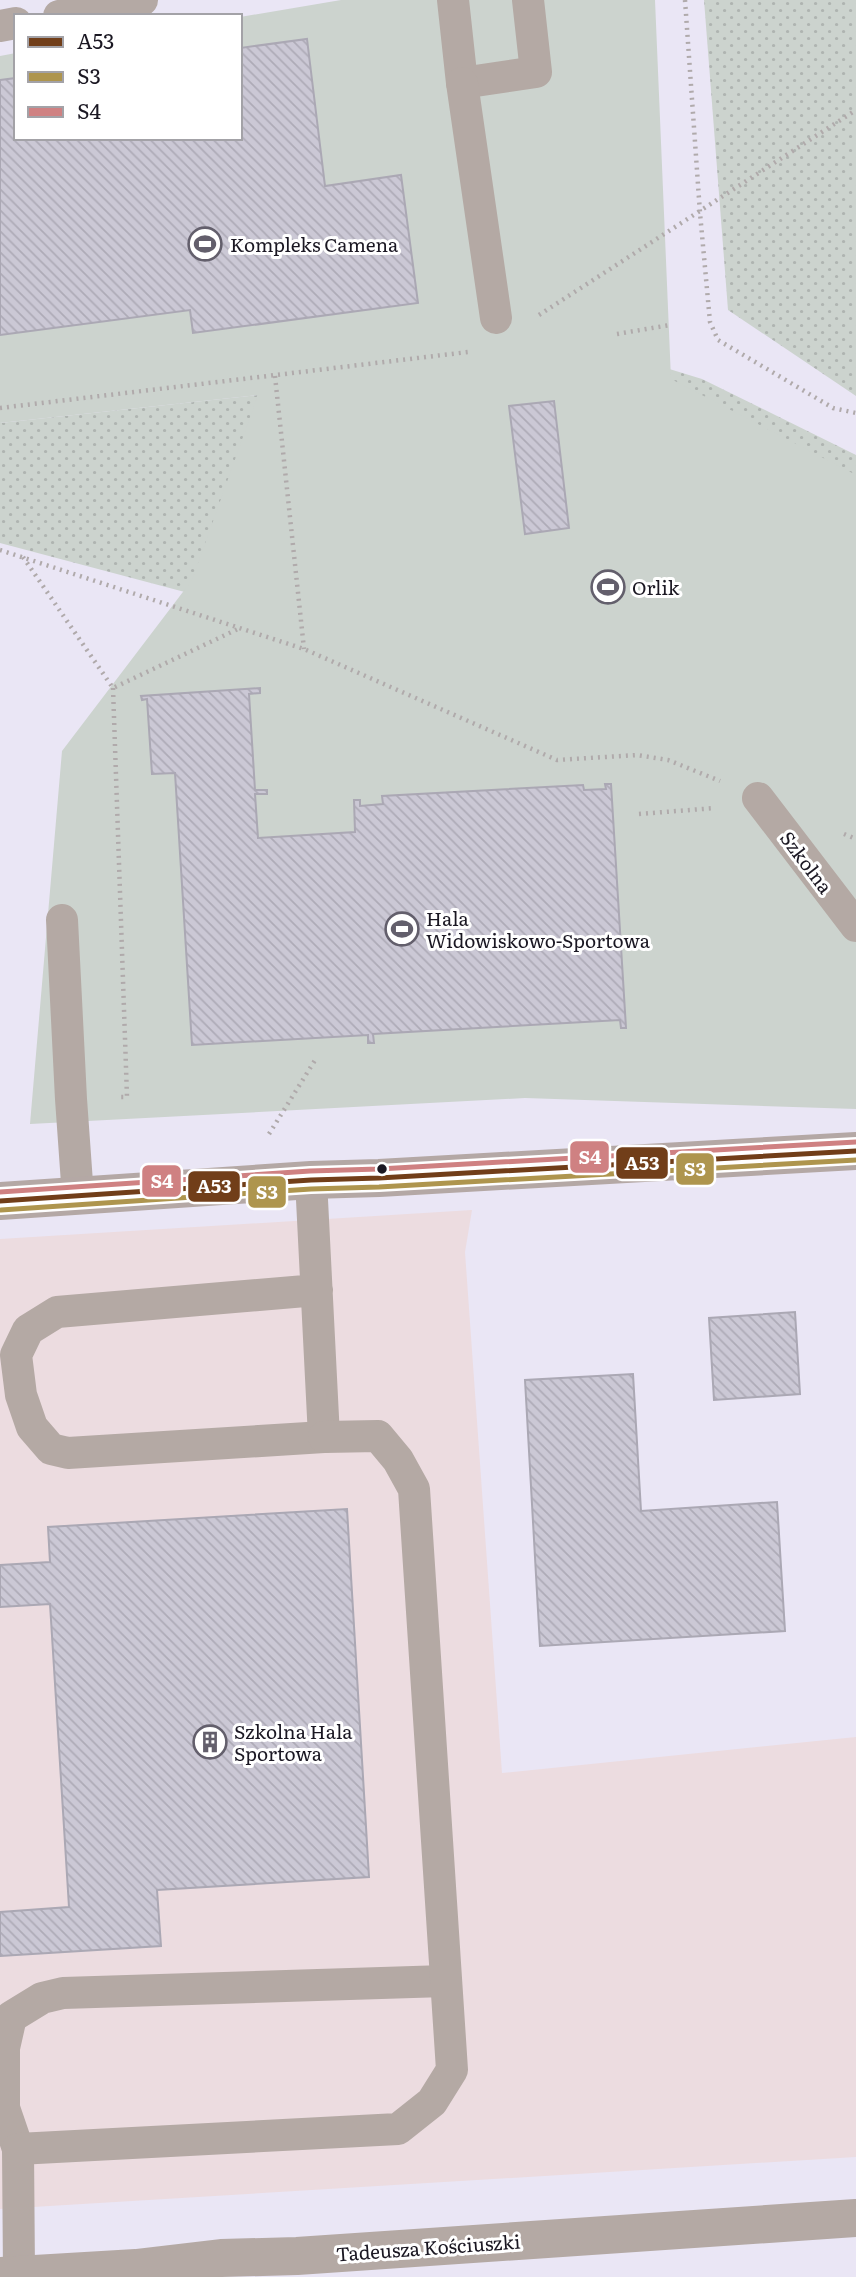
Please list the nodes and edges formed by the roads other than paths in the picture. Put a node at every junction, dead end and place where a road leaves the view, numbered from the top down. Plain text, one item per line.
1 (142, 0) edge
2 (453, 0) edge
3 (528, 0) edge
4 (69, 14) edge
5 (462, 83) junction
6 (496, 318) dead end
7 (758, 798) road end
8 (62, 920) dead end
9 (856, 926) edge
10 (856, 1150) edge
11 (311, 1180) junction
12 (78, 1197) junction
13 (0, 1201) edge
14 (317, 1290) junction
15 (324, 1437) junction
16 (445, 1981) junction
17 (18, 2149) junction
18 (856, 2218) edge
19 (220, 2268) edge
20 (10, 2275) edge

1 - 4 lane
2 - 5 lane
3 - 5 lane
5 - 6 lane
7 - 9 lane, Szkolna
8 - 12 lane
10 - 11 street
11 - 12 street
11 - 14 lane
12 - 13 street
14 - 15 lane
14 - 15 lane
15 - 16 lane
16 - 17 lane
16 - 17 lane
17 - 20 lane
18 - 19 street, Tadeusza Kościuszki
19 - 20 street, Tadeusza Kościuszki

